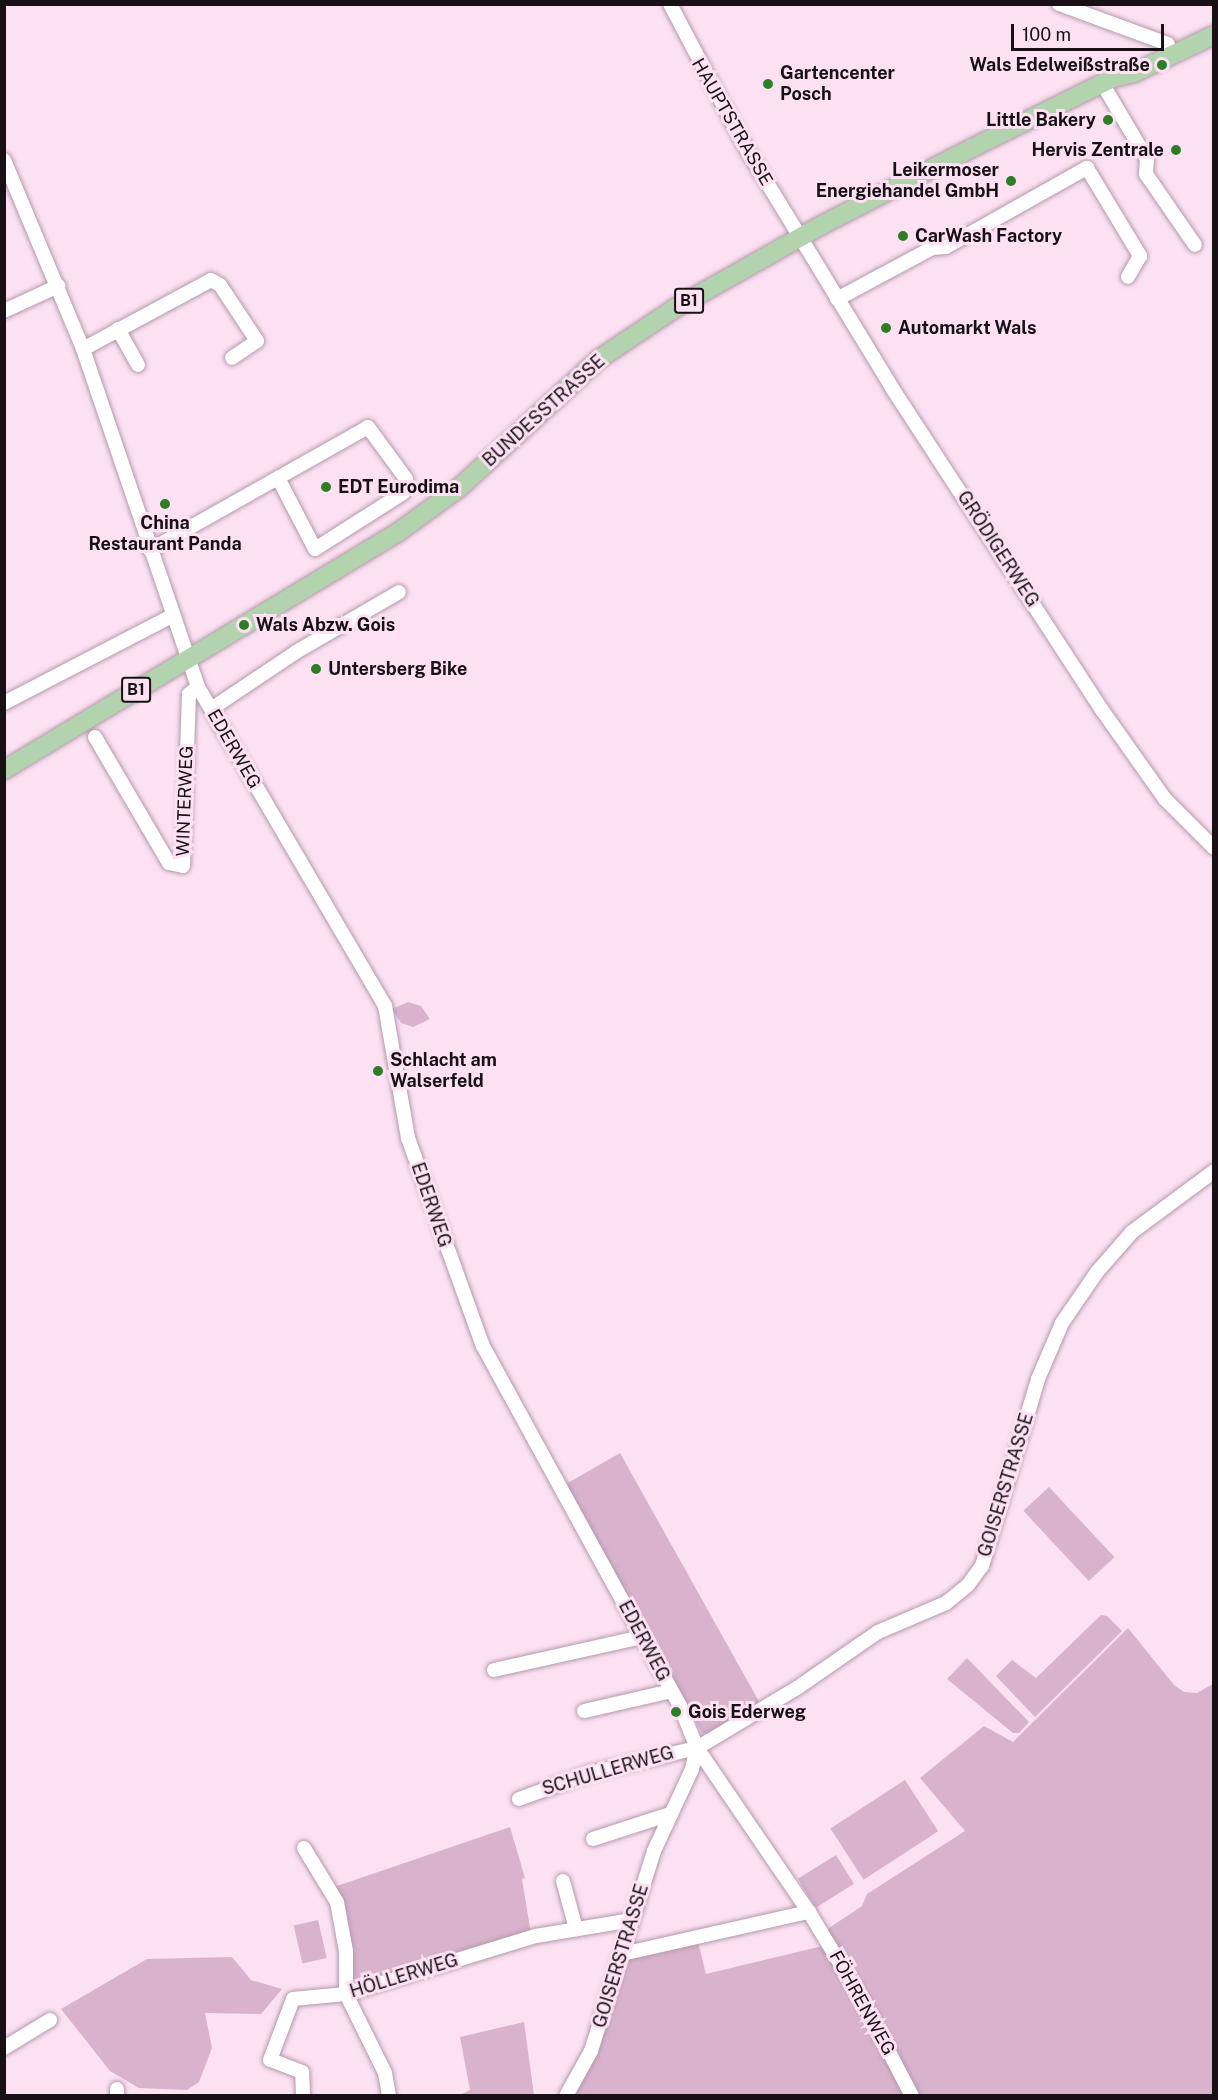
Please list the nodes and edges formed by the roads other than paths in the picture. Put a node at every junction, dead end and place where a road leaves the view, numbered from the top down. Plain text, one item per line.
1 (670, 4) edge
2 (1059, 4) edge
3 (1214, 21) edge
4 (1214, 35) edge
5 (1168, 44) junction
6 (1108, 80) junction
7 (4, 160) edge
8 (800, 238) junction
9 (1195, 245) dead end
10 (1128, 277) dead end
11 (58, 286) junction
12 (837, 299) junction
13 (4, 311) edge
14 (117, 329) junction
15 (83, 349) junction
16 (232, 358) dead end
17 (138, 365) dead end
18 (278, 478) junction
19 (150, 550) junction
20 (399, 592) dead end
21 (172, 616) junction
22 (189, 658) junction
23 (198, 687) junction
24 (4, 703) edge
25 (211, 709) junction
26 (95, 737) dead end
27 (4, 770) edge
28 (1214, 848) edge
29 (1214, 1172) edge
30 (642, 1636) junction
31 (494, 1670) dead end
32 (671, 1691) junction
33 (584, 1710) dead end
34 (698, 1748) junction
35 (519, 1799) dead end
36 (670, 1814) junction
37 (593, 1839) dead end
38 (304, 1848) dead end
39 (563, 1881) dead end
40 (809, 1912) junction
41 (632, 1920) junction
42 (576, 1929) junction
43 (622, 1954) junction
44 (346, 1994) junction
45 (50, 2020) dead end
46 (4, 2048) edge
47 (303, 2096) edge
48 (389, 2096) edge
49 (566, 2096) edge
50 (912, 2096) edge

1 - 8 street, HAUPTSTRASSE
2 - 5 street
3 - 5 main road, BUNDESSTRASSE / B1
4 - 6 main road, BUNDESSTRASSE / B1
5 - 6 main road, BUNDESSTRASSE / B1
6 - 8 main road, BUNDESSTRASSE / B1
6 - 9 street
7 - 11 street, EDERWEG
8 - 12 street, GRÖDIGERWEG
8 - 22 main road, BUNDESSTRASSE / B1
10 - 12 street
11 - 13 street
11 - 15 street, EDERWEG
12 - 28 street, GRÖDIGERWEG
14 - 15 street
14 - 16 street
14 - 17 street
15 - 19 street, EDERWEG
18 - 18 street
18 - 19 street
19 - 21 street, EDERWEG
20 - 25 street
21 - 22 street, EDERWEG
21 - 24 street
22 - 23 street, EDERWEG
22 - 27 main road, BUNDESSTRASSE / B1
23 - 25 street, EDERWEG
23 - 26 street, WINTERWEG
25 - 30 street, EDERWEG
29 - 34 street, GOISERSTRASSE
30 - 31 street
30 - 32 street, EDERWEG
32 - 33 street
32 - 34 street, EDERWEG
34 - 35 street, SCHULLERWEG
34 - 36 street, GOISERSTRASSE
34 - 40 street, FÖHRENWEG
36 - 37 street
36 - 41 street, GOISERSTRASSE
38 - 44 street
39 - 42 street
40 - 43 street
40 - 50 street, FÖHRENWEG
41 - 42 street, HÖLLERWEG
41 - 43 street, GOISERSTRASSE
42 - 44 street, HÖLLERWEG
43 - 49 street, GOISERSTRASSE
44 - 47 street, HÖLLERWEG
44 - 48 street
45 - 46 street

